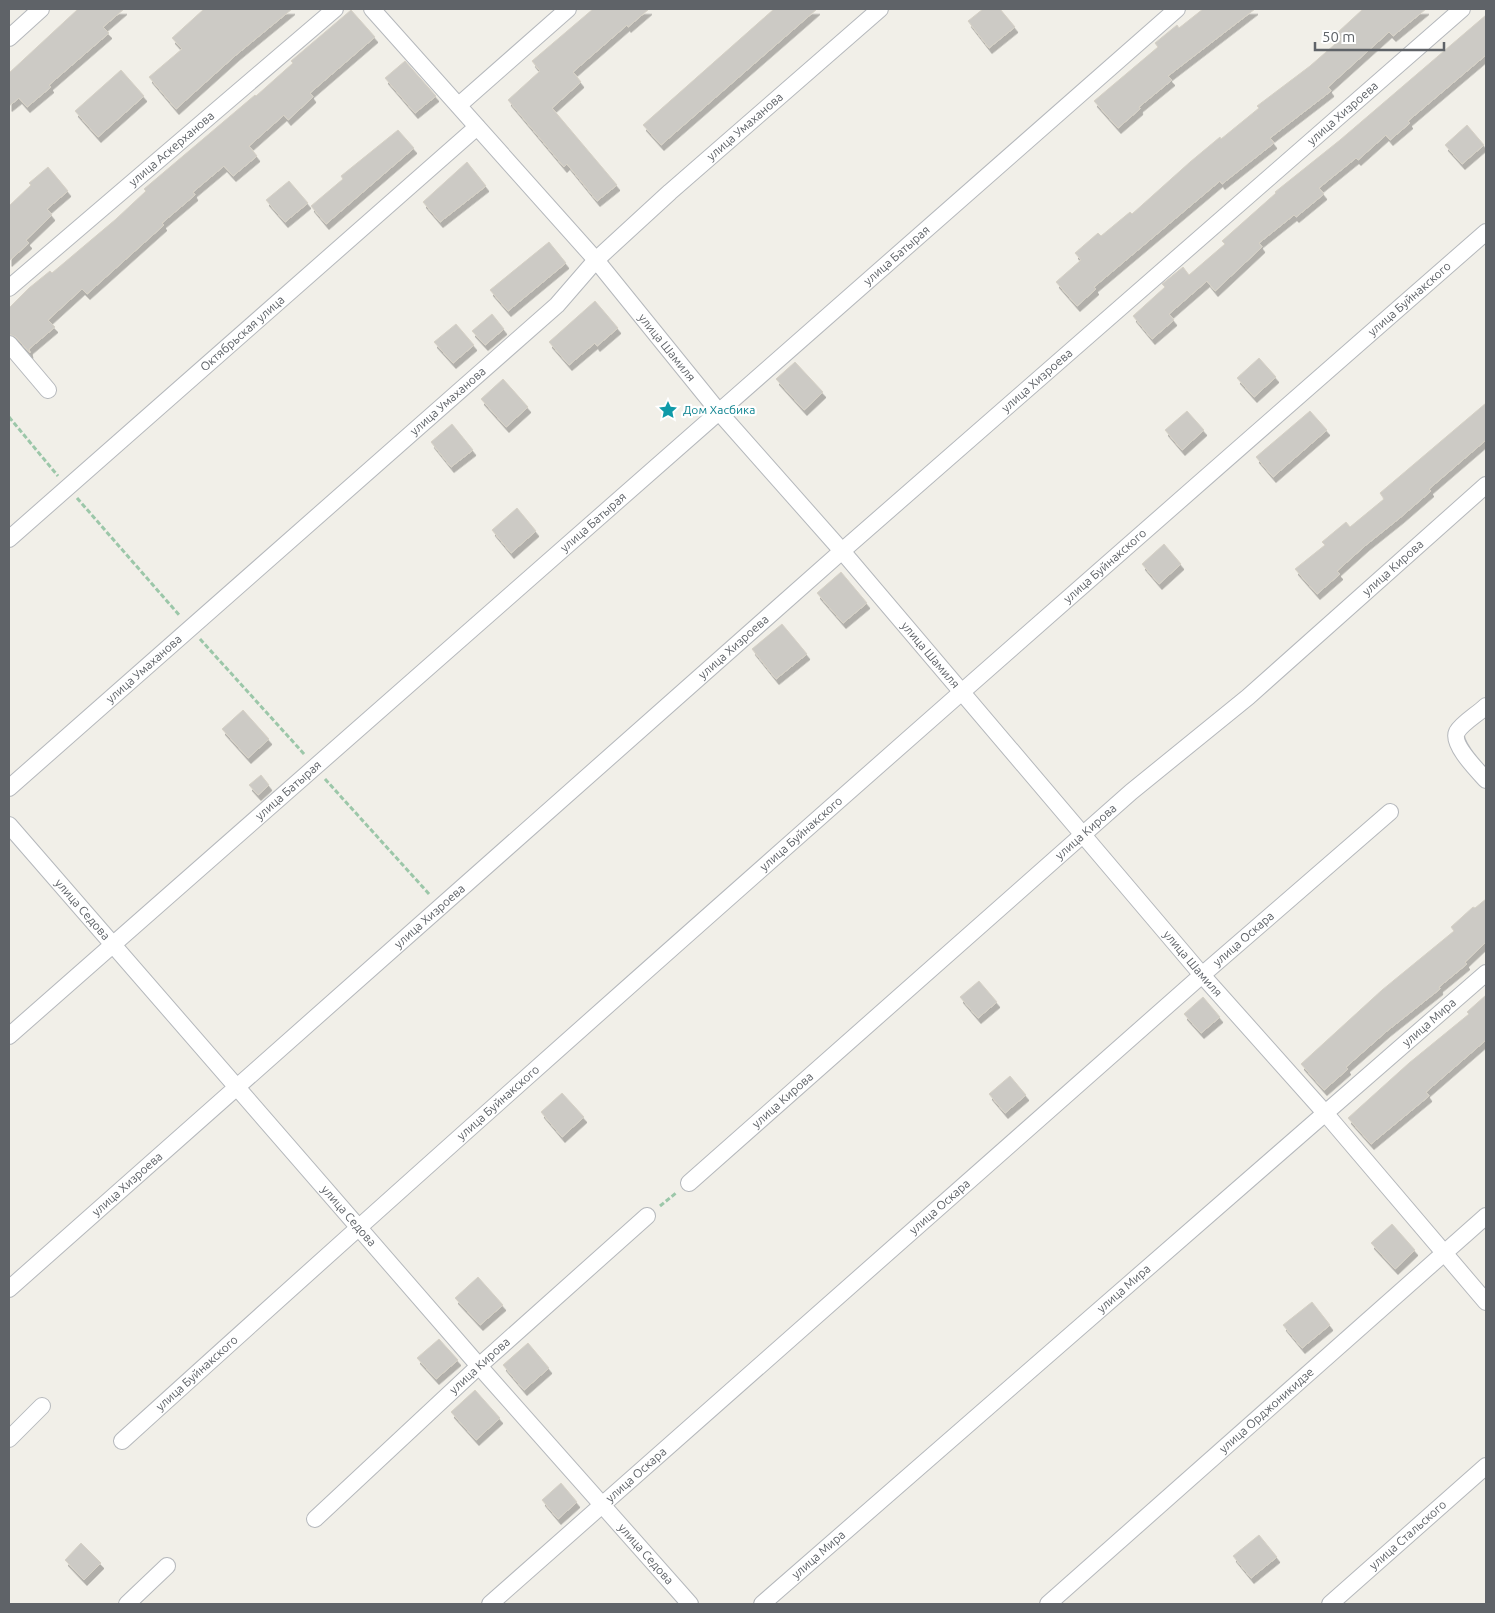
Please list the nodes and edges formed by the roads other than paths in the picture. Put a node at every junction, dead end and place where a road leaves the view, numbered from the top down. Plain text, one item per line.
1 (41, 9) edge
2 (335, 9) edge
3 (372, 9) edge
4 (568, 9) edge
5 (880, 9) edge
6 (1176, 9) edge
7 (1462, 9) edge
8 (9, 38) edge
9 (459, 106) junction
10 (477, 127) junction
11 (1486, 232) edge
12 (596, 260) junction
13 (9, 288) edge
14 (9, 344) edge
15 (48, 390) dead end
16 (719, 412) junction
17 (1486, 485) edge
18 (9, 539) edge
19 (842, 551) junction
20 (960, 692) junction
21 (1486, 706) edge
22 (1486, 780) edge
23 (9, 788) edge
24 (1390, 812) dead end
25 (9, 825) edge
26 (1083, 835) junction
27 (113, 945) junction
28 (1486, 973) edge
29 (1202, 975) junction
30 (9, 1036) edge
31 (237, 1087) junction
32 (1326, 1114) junction
33 (689, 1183) road end
34 (647, 1216) road end
35 (1486, 1216) edge
36 (358, 1226) junction
37 (1444, 1252) junction
38 (9, 1289) edge
39 (1486, 1302) edge
40 (479, 1366) junction
41 (42, 1406) dead end
42 (9, 1439) edge
43 (122, 1440) dead end
44 (1486, 1466) edge
45 (604, 1506) junction
46 (315, 1519) dead end
47 (167, 1566) dead end
48 (126, 1604) edge
49 (490, 1604) edge
50 (690, 1604) edge
51 (762, 1604) edge
52 (1048, 1604) edge
53 (1330, 1604) edge

1 - 8 street
2 - 13 street, улица Аскерханова
3 - 9 street, улица Шамиля
4 - 9 street
5 - 12 street, улица Умаханова
6 - 16 street, улица Батырая
7 - 19 street, улица Хизроева
9 - 10 street, улица Шамиля
10 - 12 street, улица Шамиля
10 - 18 street, Октябрьская улица
11 - 20 street, улица Буйнакского
12 - 16 street, улица Шамиля
12 - 23 street, улица Умаханова
14 - 15 street
16 - 19 street, улица Шамиля
16 - 27 street, улица Батырая
17 - 26 street, улица Кирова
19 - 20 street, улица Шамиля
19 - 31 street, улица Хизроева
20 - 26 street, улица Шамиля
20 - 36 street, улица Буйнакского
21 - 22 street
24 - 29 street, улица Оскара
25 - 27 street, улица Седова
26 - 29 street, улица Шамиля
26 - 33 street, улица Кирова
27 - 30 street, улица Батырая
27 - 31 street, улица Седова
28 - 32 street, улица Мира
29 - 32 street, улица Шамиля
29 - 45 street, улица Оскара
31 - 36 street, улица Седова
31 - 38 street, улица Хизроева
32 - 37 street, улица Шамиля
32 - 51 street, улица Мира
34 - 40 street, улица Кирова
35 - 37 street, улица Орджоникидзе
36 - 40 street, улица Седова
36 - 43 street, улица Буйнакского
37 - 39 street, улица Шамиля
37 - 52 street, улица Орджоникидзе
40 - 45 street, улица Седова
40 - 46 street, улица Кирова
41 - 42 street
44 - 53 street, улица Стальского
45 - 49 street, улица Оскара
45 - 50 street, улица Седова
47 - 48 street

